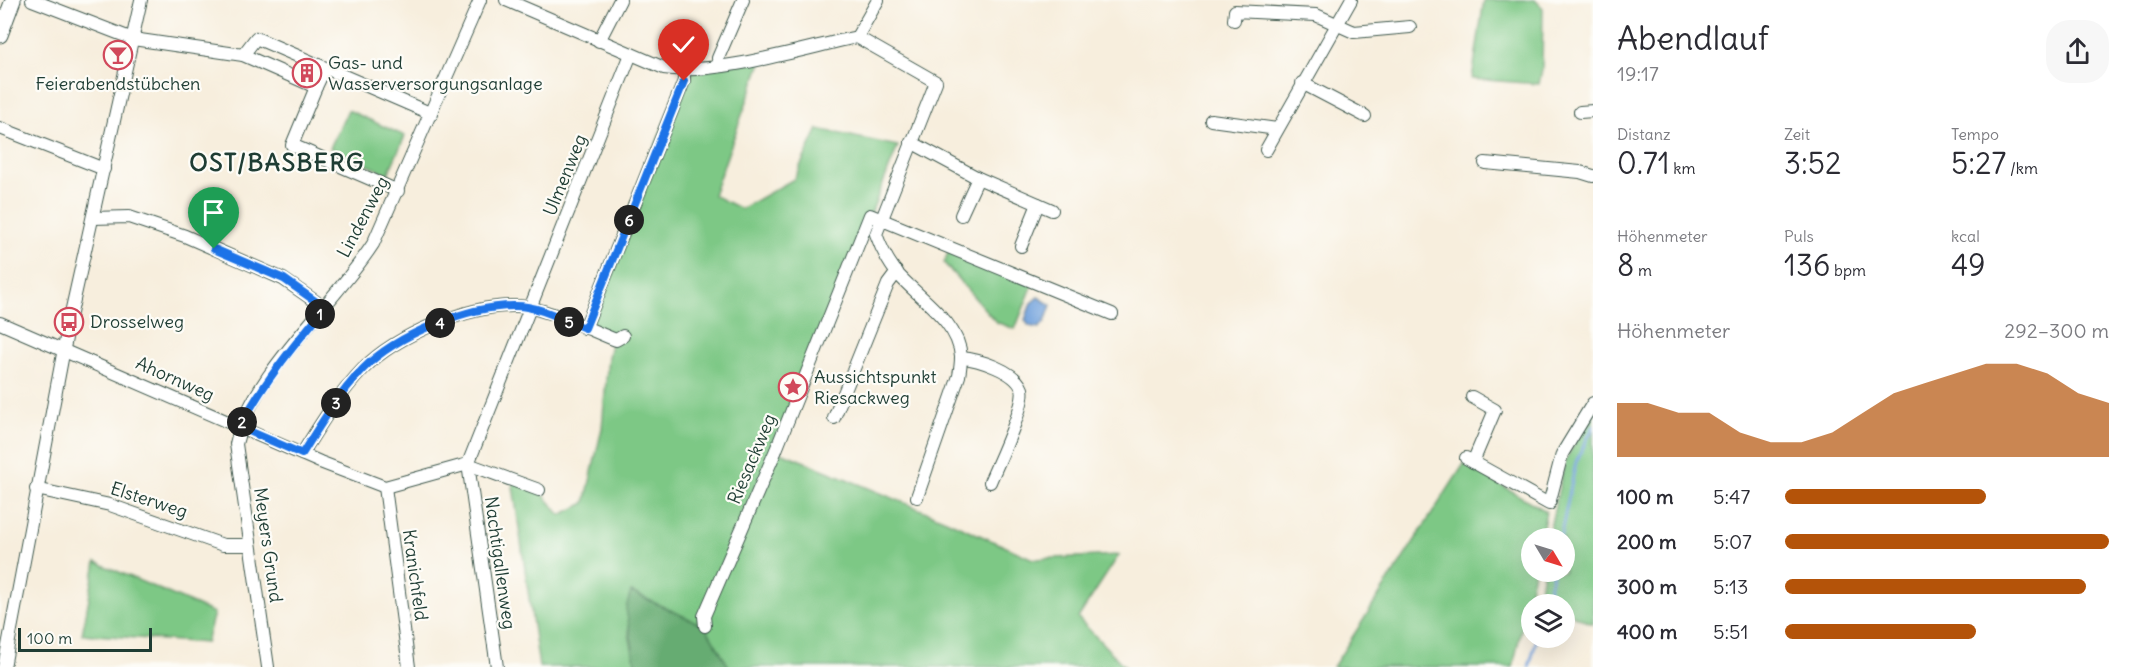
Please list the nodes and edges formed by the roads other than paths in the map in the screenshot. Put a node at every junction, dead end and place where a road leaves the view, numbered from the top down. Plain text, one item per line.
1 (13, 0) edge
2 (32, 0) edge
3 (141, 0) edge
4 (480, 0) edge
5 (506, 0) edge
6 (620, 0) edge
7 (743, 0) edge
8 (878, 0) edge
9 (1351, 0) edge
10 (1233, 20) dead end
11 (1337, 26) junction
12 (1410, 27) dead end
13 (0, 35) edge
14 (857, 37) junction
15 (133, 39) junction
16 (599, 41) junction
17 (631, 54) junction
18 (243, 55) junction
19 (719, 66) junction
20 (325, 68) junction
21 (684, 71) junction
22 (1302, 83) junction
23 (316, 87) junction
24 (432, 114) junction
25 (1365, 116) dead end
26 (1211, 120) dead end
27 (0, 128) edge
28 (1277, 129) junction
29 (911, 142) junction
30 (1266, 150) dead end
31 (1485, 163) dead end
32 (104, 170) junction
33 (1593, 176) edge
34 (978, 178) junction
35 (398, 191) junction
36 (1038, 204) junction
37 (1052, 210) dead end
38 (961, 215) dead end
39 (93, 218) junction
40 (880, 218) junction
41 (1021, 246) dead end
42 (897, 272) junction
43 (325, 308) junction
44 (531, 308) junction
45 (1112, 314) dead end
46 (0, 323) edge
47 (585, 328) junction
48 (623, 336) dead end
49 (65, 351) junction
50 (961, 358) junction
51 (1472, 397) dead end
52 (1593, 403) edge
53 (834, 418) dead end
54 (240, 427) junction
55 (302, 454) junction
56 (468, 464) junction
57 (990, 482) dead end
58 (385, 487) junction
59 (36, 489) junction
60 (539, 490) dead end
61 (917, 497) dead end
62 (249, 545) junction
63 (705, 626) dead end
64 (4, 667) edge
65 (268, 667) edge
66 (409, 667) edge
67 (497, 667) edge

1 - 13 main road
2 - 15 street
3 - 15 street
4 - 24 street, Lindenweg
5 - 16 street
6 - 16 street
7 - 19 street
8 - 14 street
9 - 11 street
10 - 11 street
11 - 12 street
11 - 22 street
14 - 19 street
14 - 29 street, Riesackweg
15 - 18 street
15 - 32 street
16 - 17 street
17 - 21 street
17 - 44 street, Ulmenweg
18 - 20 street
18 - 23 street
19 - 21 street
20 - 23 street
20 - 24 street
21 - 47 street
22 - 25 street
22 - 28 street
23 - 35 street
24 - 35 street, Lindenweg
26 - 28 street
27 - 32 street
28 - 30 street
29 - 34 street
29 - 40 street, Riesackweg
31 - 33 street
32 - 39 street
34 - 36 street
34 - 38 street
35 - 43 street, Lindenweg
36 - 37 street
36 - 41 street
39 - 43 street
39 - 49 street
40 - 42 street
40 - 45 street
40 - 63 street, Riesackweg
42 - 50 street
42 - 53 street
43 - 54 street, Lindenweg
44 - 47 street
44 - 55 street
44 - 56 street, Ulmenweg
46 - 49 street, Ahornweg
47 - 48 street
49 - 54 street, Ahornweg
49 - 59 street
50 - 57 street
50 - 61 street
51 - 52 street
54 - 55 street, Ahornweg
54 - 62 street, Meyers Grund
55 - 58 street, Ahornweg
56 - 58 street
56 - 60 street
56 - 67 street, Nachtigallenweg
58 - 66 street, Kranichfeld
59 - 62 street, Elsterweg
59 - 64 street
62 - 65 street, Meyers Grund

